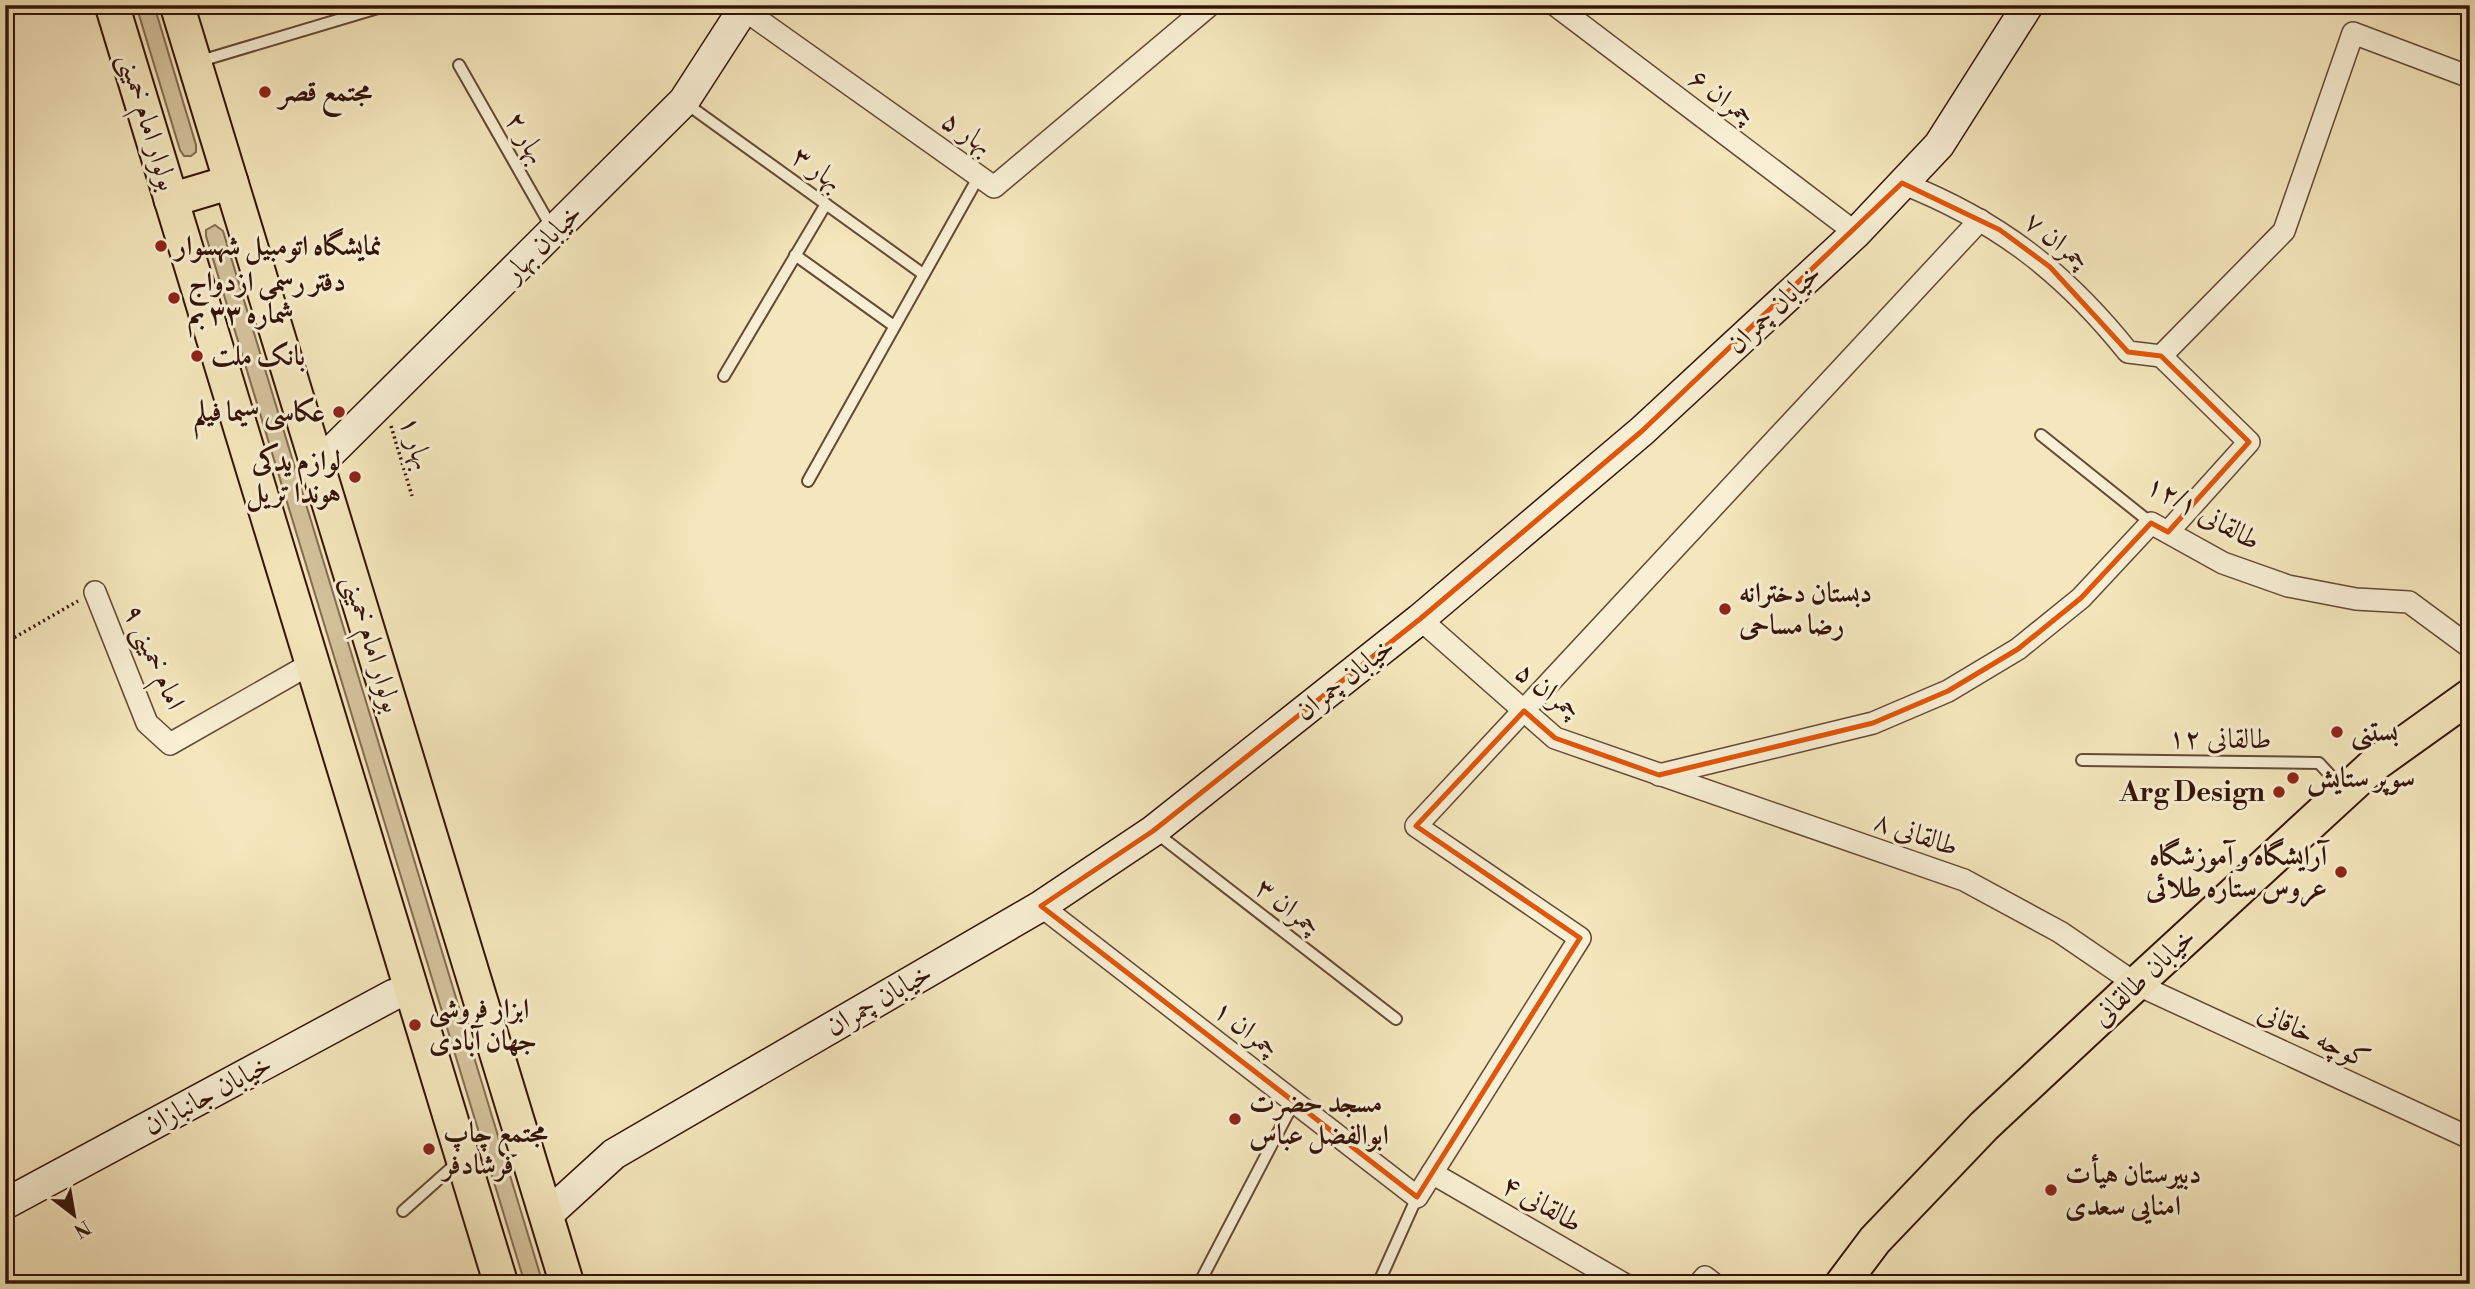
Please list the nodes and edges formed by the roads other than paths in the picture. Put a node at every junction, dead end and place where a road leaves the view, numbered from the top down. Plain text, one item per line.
1 (112, 5) edge
2 (177, 5) edge
3 (388, 5) edge
4 (1210, 5) edge
5 (1555, 5) edge
6 (2028, 5) edge
7 (746, 8) edge
8 (195, 63) junction
9 (459, 65) dead end
10 (2470, 78) edge
11 (684, 101) junction
12 (979, 176) junction
13 (231, 182) junction
14 (1902, 183) junction
15 (172, 200) junction
16 (826, 204) junction
17 (1980, 220) junction
18 (554, 233) junction
19 (1856, 233) junction
20 (795, 255) junction
21 (923, 274) junction
22 (894, 326) junction
23 (2161, 356) junction
24 (724, 376) dead end
25 (2040, 435) dead end
26 (316, 462) junction
27 (808, 481) dead end
28 (2159, 528) junction
29 (95, 592) road end
30 (1420, 619) junction
31 (2470, 647) edge
32 (312, 663) junction
33 (2470, 696) edge
34 (1524, 711) junction
35 (2082, 760) dead end
36 (1660, 775) junction
37 (2345, 792) junction
38 (1153, 831) junction
39 (1041, 906) junction
40 (2136, 984) junction
41 (412, 989) junction
42 (1396, 1019) dead end
43 (1294, 1102) junction
44 (2470, 1138) edge
45 (463, 1157) junction
46 (1432, 1173) junction
47 (1417, 1197) junction
48 (5, 1204) edge
49 (402, 1211) dead end
50 (546, 1216) junction
51 (498, 1282) edge
52 (567, 1284) edge
53 (1199, 1284) edge
54 (1378, 1284) edge
55 (1624, 1284) edge
56 (1699, 1284) edge
57 (1714, 1284) edge
58 (1842, 1284) edge

1 - 15 main road, بولوار امام خمینی
2 - 8 main road, بولوار امام خمینی
3 - 8 lane
4 - 12 street, بهار ۵
5 - 19 street, چمران ۶
6 - 14 main road, خیابان چمران
7 - 11 main road, خیابان بهار
7 - 12 street, بهار ۵
8 - 13 main road, بولوار امام خمینی
9 - 18 lane, بهار ۲
10 - 23 street
11 - 16 lane, بهار ۳
11 - 18 main road, خیابان بهار
12 - 21 lane
13 - 15 main road
13 - 26 main road, بولوار امام خمینی
14 - 17 street, چمران ۷
14 - 19 main road, خیابان چمران
15 - 32 main road, بولوار امام خمینی
16 - 20 lane
16 - 21 lane, بهار ۳
17 - 23 street, چمران ۷
17 - 34 street
18 - 26 main road, خیابان بهار
19 - 30 main road, خیابان چمران
20 - 22 lane
20 - 24 lane
21 - 22 lane
22 - 27 lane
23 - 28 street
25 - 28 lane, طالقانی ۱۲/۱
26 - 50 main road, بولوار امام خمینی
28 - 31 street, طالقانی ۱۲/۱
28 - 36 street
29 - 32 street, امام خمینی ۹
30 - 34 street, چمران ۵
30 - 38 main road, خیابان چمران
32 - 41 main road, بولوار امام خمینی
33 - 37 main road, خیابان طالقانی
34 - 36 street, چمران ۵
34 - 46 street
35 - 37 lane, طالقانی ۱۲
36 - 40 street, طالقانی ۸
37 - 40 main road, خیابان طالقانی
38 - 39 main road, خیابان چمران
38 - 42 lane, چمران ۳
39 - 43 street, چمران ۱
39 - 50 main road, خیابان چمران
40 - 44 street, کوچه خاقانی
40 - 58 main road, خیابان طالقانی
41 - 45 main road, بولوار امام خمینی
41 - 48 main road, خیابان جانبازان
43 - 47 street, چمران ۱
43 - 53 lane
45 - 49 lane
45 - 51 main road, بولوار امام خمینی
46 - 47 street
46 - 55 street, طالقانی ۴
47 - 54 lane
50 - 52 main road, بولوار امام خمینی
56 - 57 street

